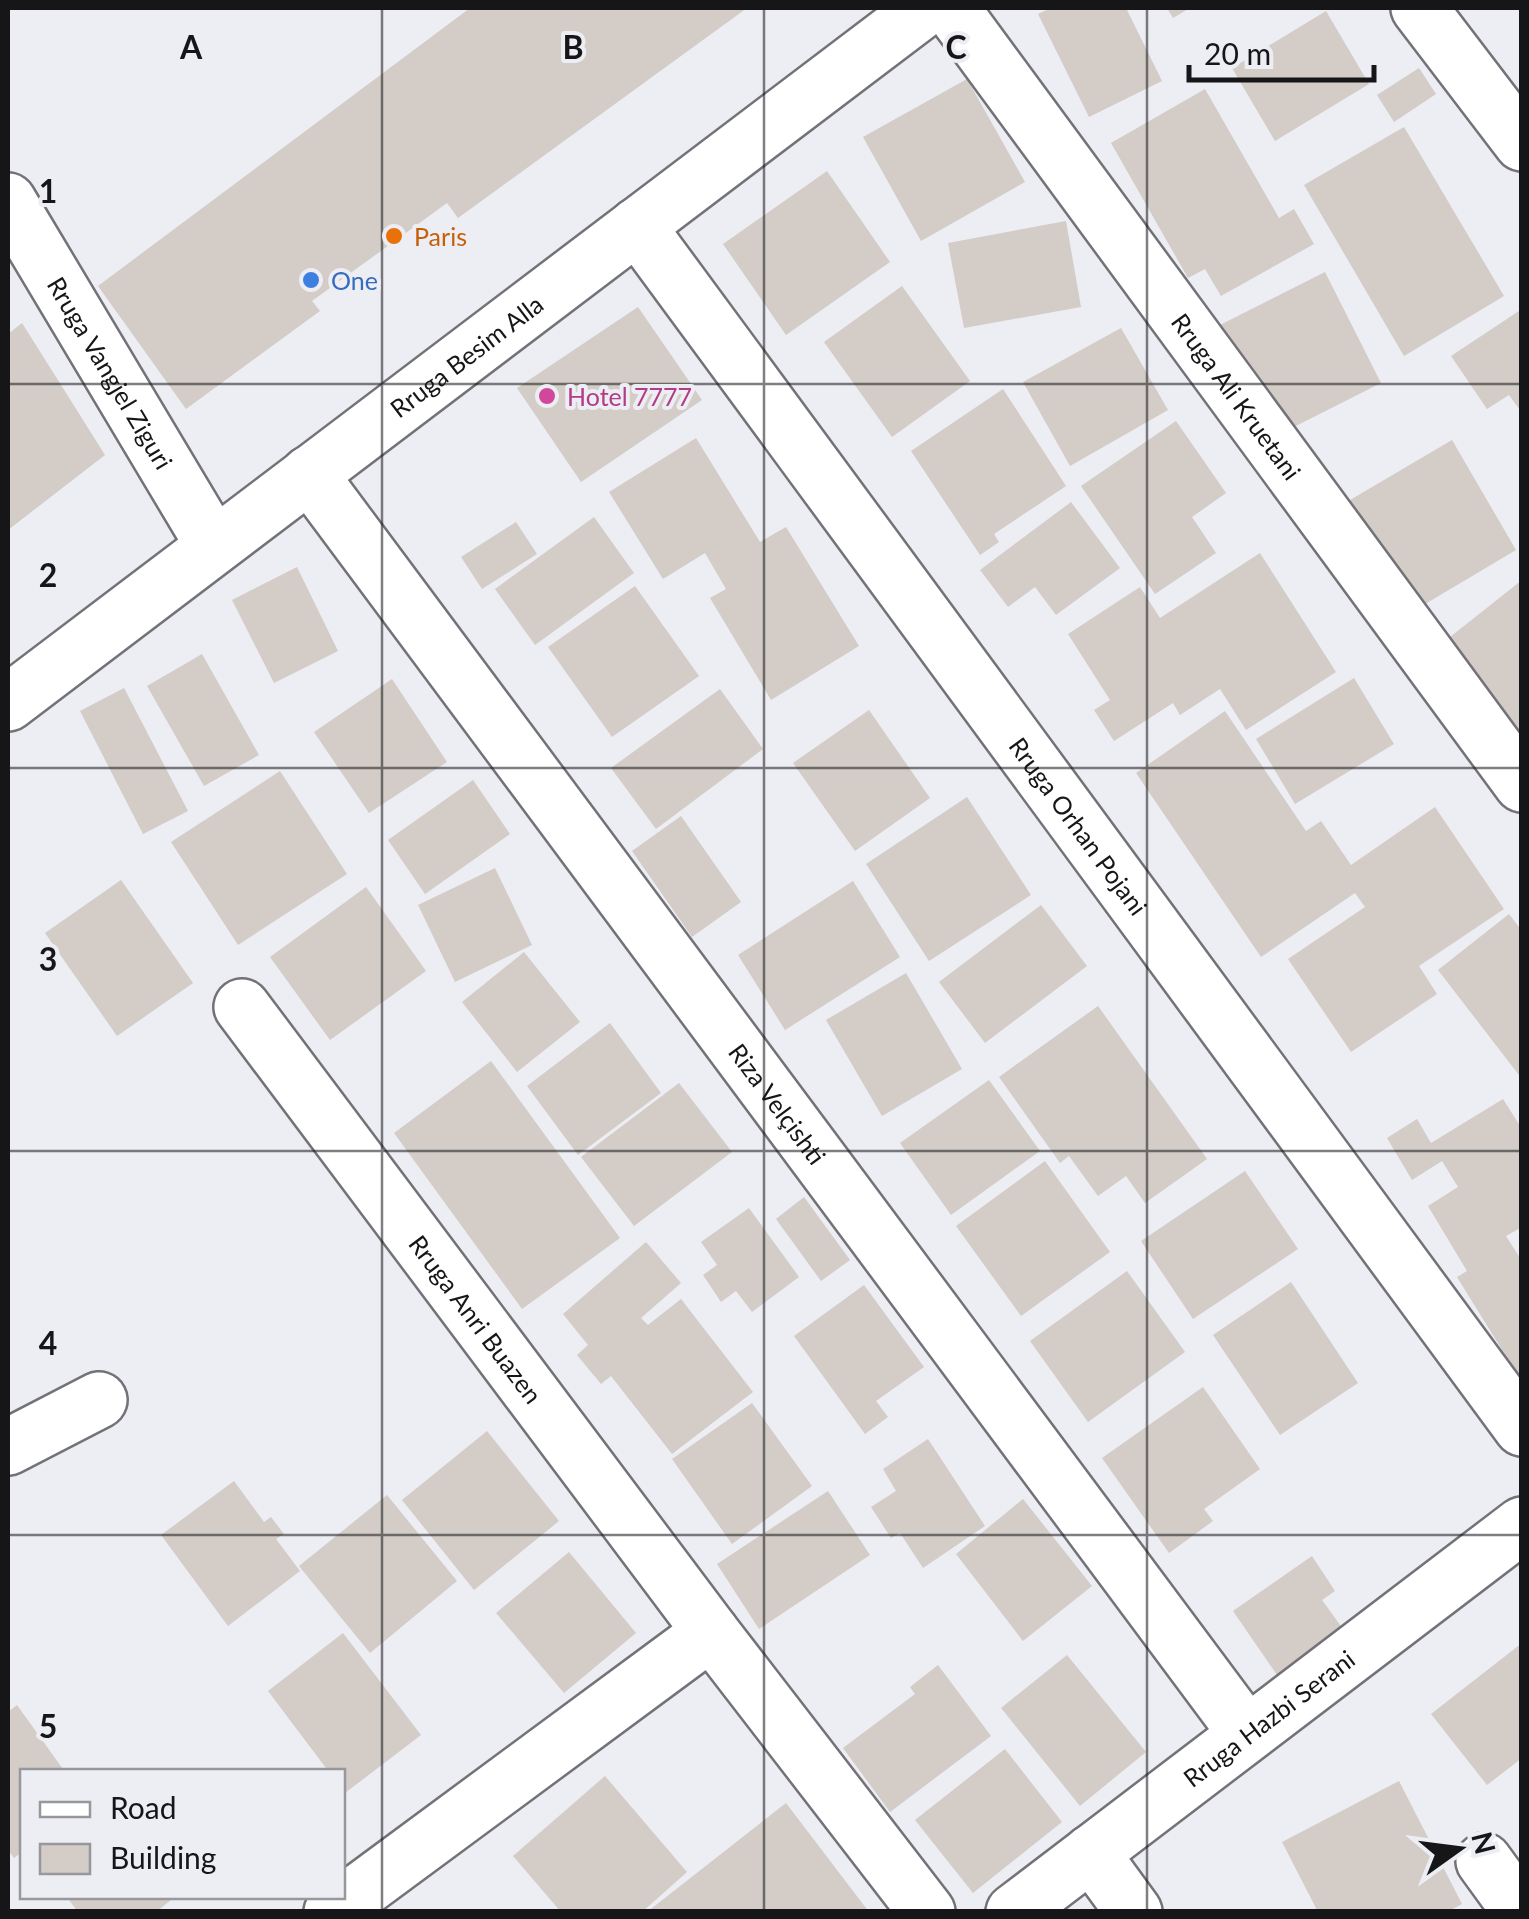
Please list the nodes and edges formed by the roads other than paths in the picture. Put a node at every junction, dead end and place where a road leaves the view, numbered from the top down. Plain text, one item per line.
1 (925, 8) edge
2 (951, 8) edge
3 (1419, 8) edge
4 (1522, 143) edge
5 (8, 201) edge
6 (637, 226) junction
7 (309, 474) junction
8 (214, 546) junction
9 (8, 703) edge
10 (1522, 784) edge
11 (242, 1006) dead end
12 (99, 1400) dead end
13 (1522, 1428) edge
14 (8, 1447) edge
15 (1522, 1525) edge
16 (710, 1632) junction
17 (1247, 1734) junction
18 (1091, 1852) junction
19 (1484, 1861) dead end
20 (332, 1912) edge
21 (926, 1912) edge
22 (1014, 1912) edge
23 (1134, 1912) edge
24 (1521, 1912) edge

1 - 6 street, Rruga Besim Alla
2 - 10 street, Rruga Ali Kruetani
3 - 4 street
5 - 8 street, Rruga Vangjel Ziguri
6 - 7 street, Rruga Besim Alla
6 - 13 street, Rruga Orhan Pojani
7 - 8 street, Rruga Besim Alla
7 - 17 street, Riza Velçishti
8 - 9 street, Rruga Besim Alla
11 - 16 street, Rruga Anri Buazen
12 - 14 street
15 - 17 street, Rruga Hazbi Serani
16 - 20 street
16 - 21 street, Rruga Anri Buazen
17 - 18 street, Rruga Hazbi Serani
18 - 22 street, Rruga Hazbi Serani
18 - 23 street
19 - 24 street

